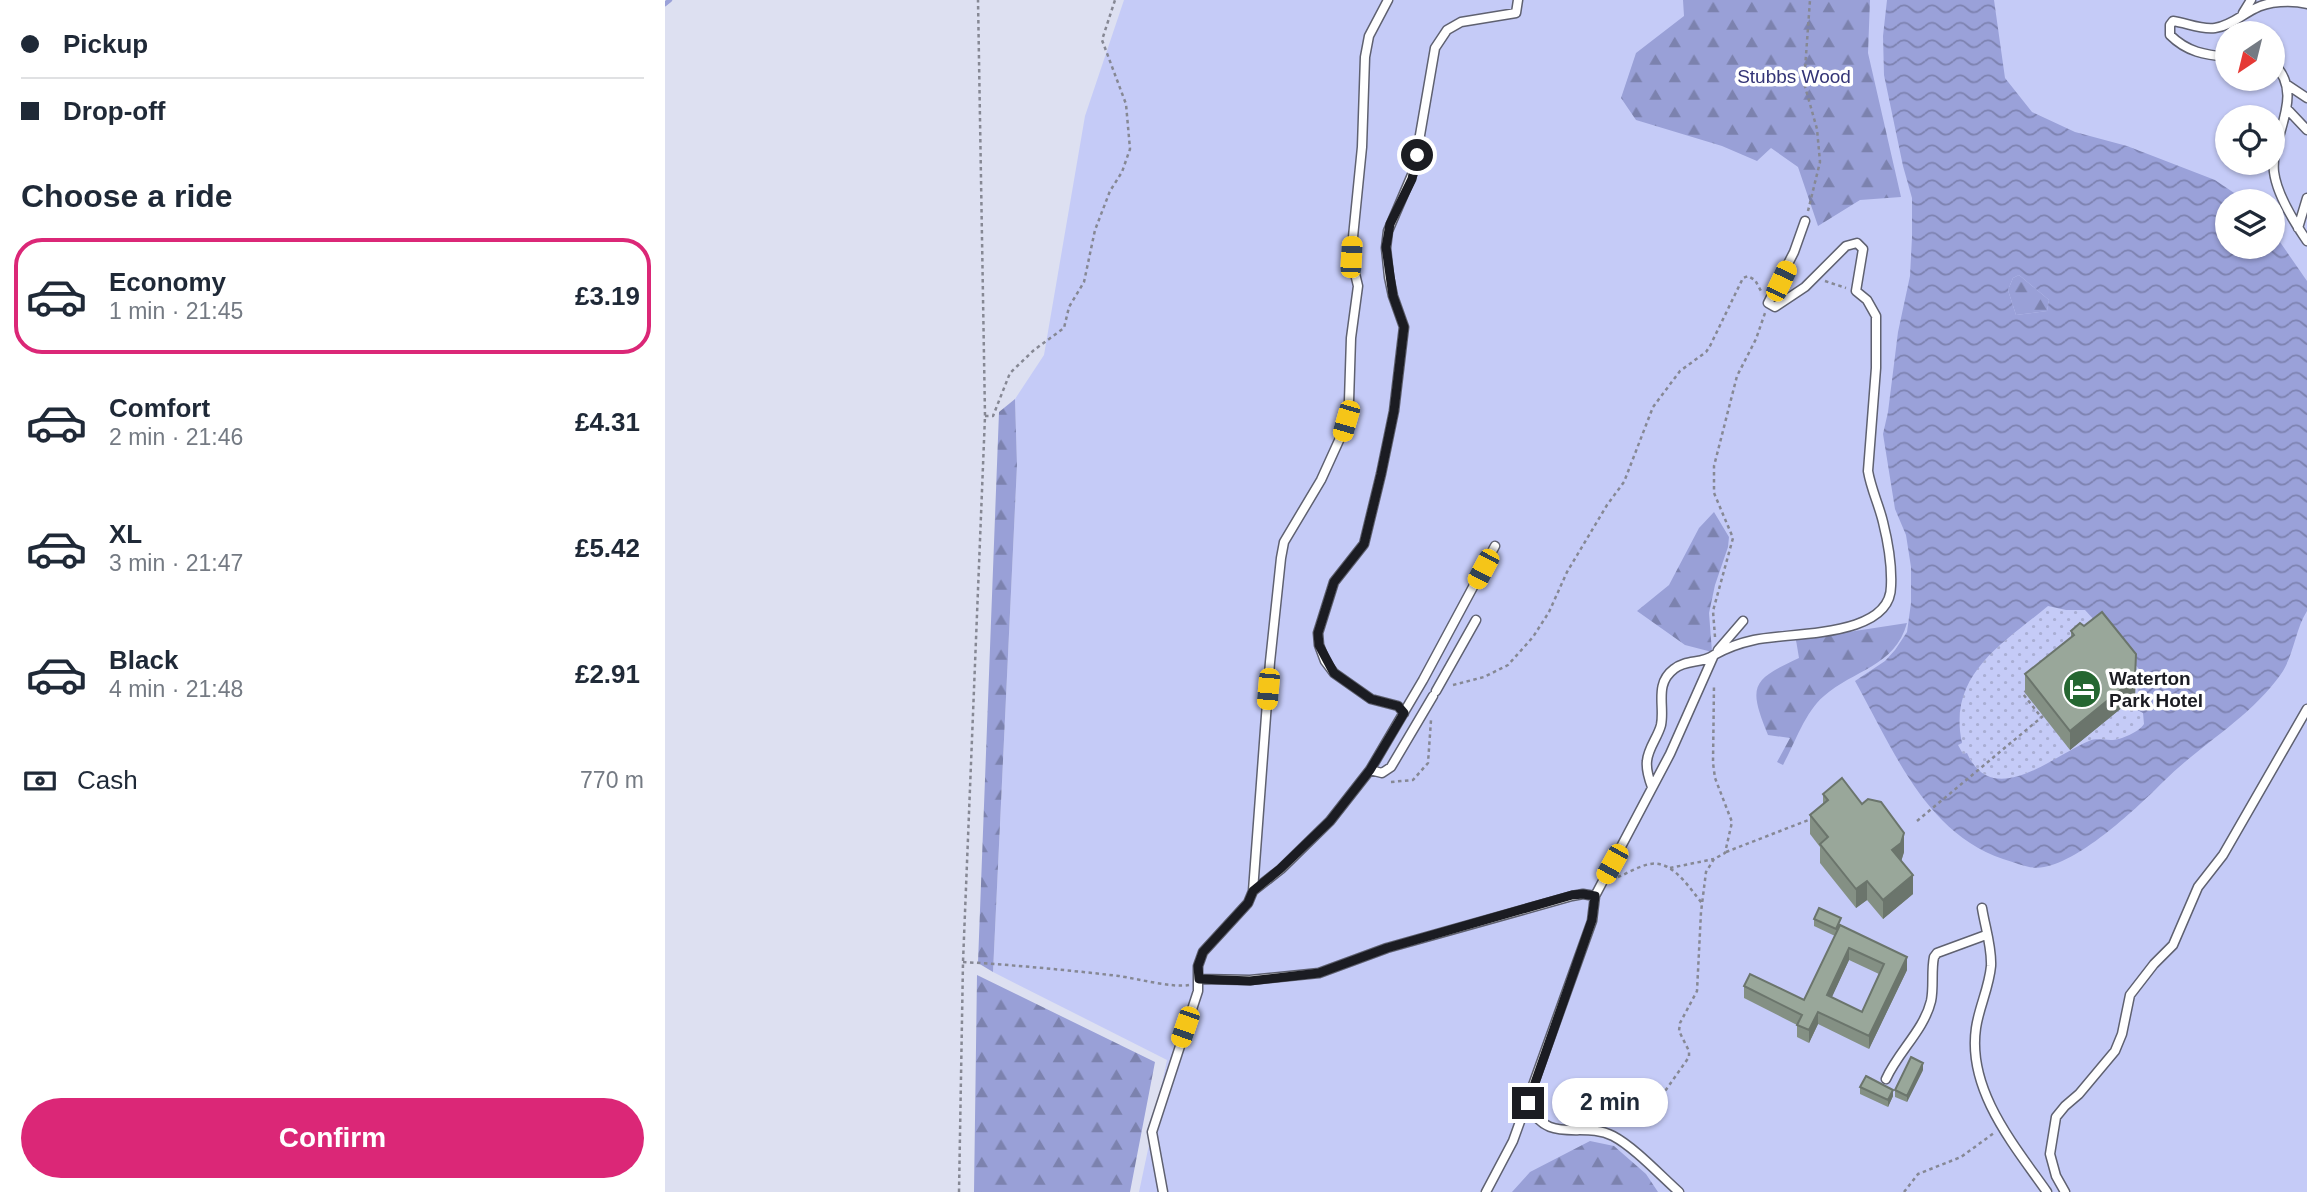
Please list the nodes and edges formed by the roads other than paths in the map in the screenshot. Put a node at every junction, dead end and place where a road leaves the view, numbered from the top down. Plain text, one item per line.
1 (1388, 0) edge
2 (1518, 0) edge
3 (2251, 0) edge
4 (2307, 4) edge
5 (2239, 19) junction
6 (2235, 21) edge
7 (2215, 29) edge
8 (2215, 56) edge
9 (2286, 83) joint
10 (2307, 98) edge
11 (2289, 111) junction
12 (2307, 130) edge
13 (2307, 198) edge
14 (1805, 221) road end
15 (2298, 228) junction
16 (2307, 241) edge
17 (1495, 547) dead end
18 (1476, 620) dead end
19 (1743, 621) dead end
20 (1714, 655) junction
21 (2307, 709) edge
22 (1404, 713) junction
23 (1370, 770) junction
24 (1652, 788) junction
25 (1253, 891) junction
26 (1595, 896) junction
27 (1982, 908) dead end
28 (1986, 935) junction
29 (1199, 981) junction
30 (1886, 1079) dead end
31 (1528, 1103) junction
32 (1163, 1192) edge
33 (1486, 1192) edge
34 (1679, 1192) edge
35 (2047, 1192) edge
36 (2065, 1192) edge

1 - 25 lane
2 - 22 lane
3 - 5 lane
4 - 5 lane
5 - 6 lane
7 - 8 lane
9 - 10 lane
9 - 11 lane
11 - 12 lane
11 - 15 lane
13 - 15 lane
14 - 20 lane
15 - 16 lane
17 - 22 lane
18 - 23 lane
19 - 20 lane
20 - 24 lane
20 - 24 lane
21 - 36 lane
22 - 23 lane
23 - 25 lane
24 - 26 lane
25 - 29 lane
26 - 29 lane
26 - 31 lane
27 - 28 lane
28 - 30 lane
28 - 35 lane
29 - 32 lane
31 - 33 lane
31 - 34 lane

